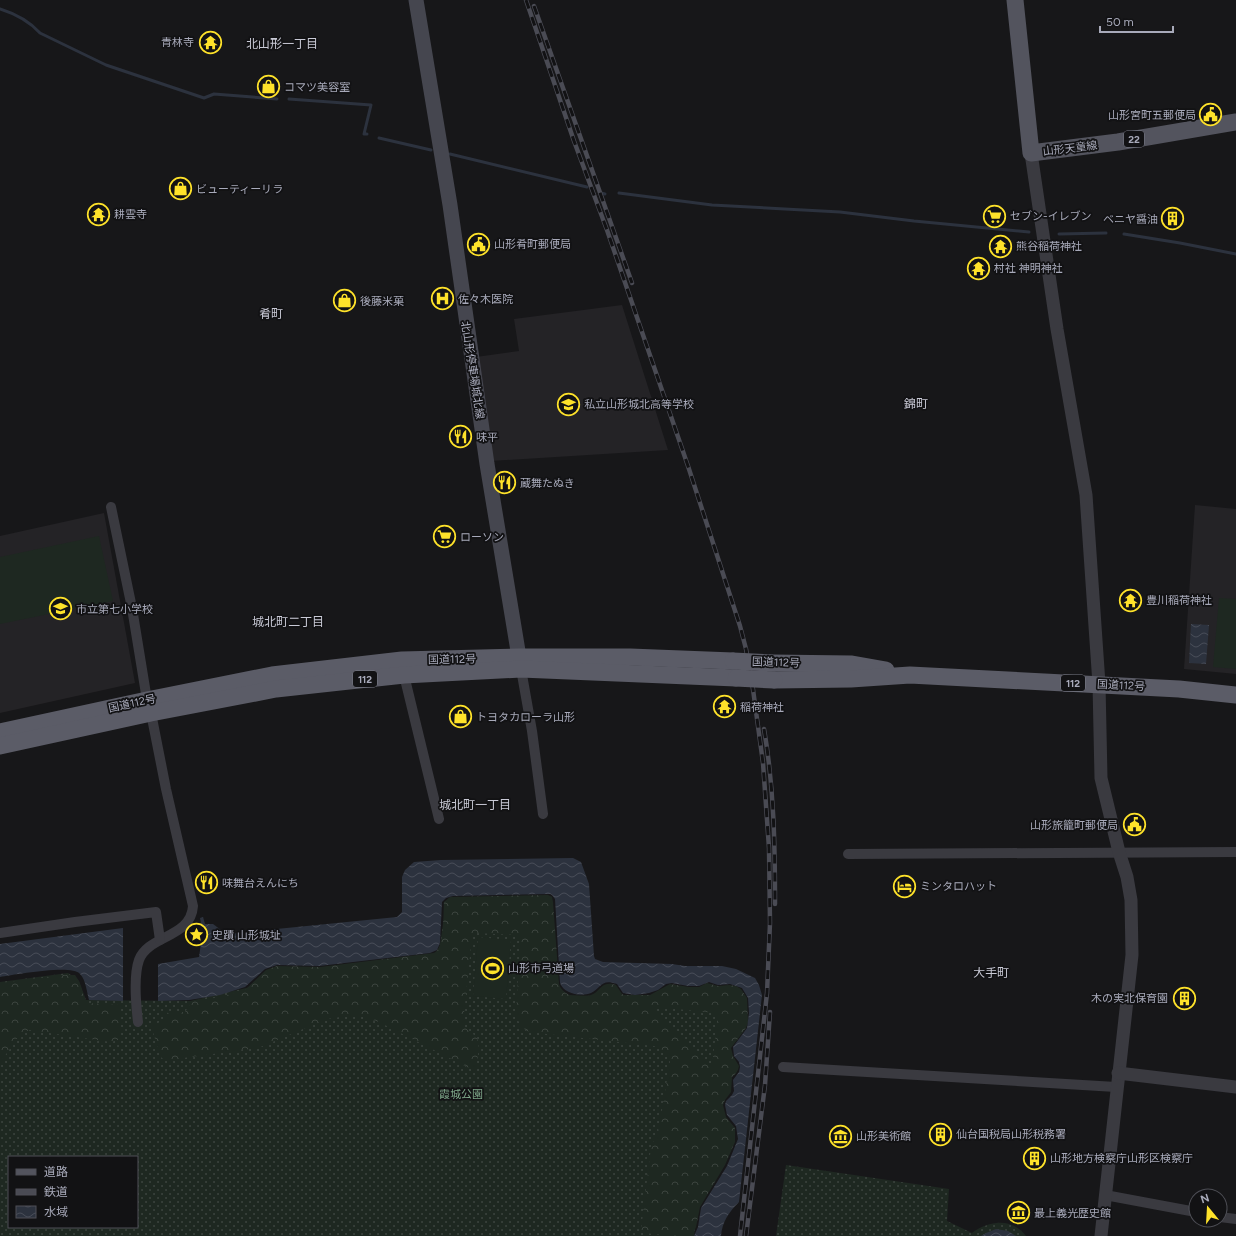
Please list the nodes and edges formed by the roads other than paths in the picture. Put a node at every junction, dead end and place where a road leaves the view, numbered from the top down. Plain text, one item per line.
1 (416, 0) edge
2 (1015, 0) edge
3 (1236, 122) edge
4 (1031, 153) junction
5 (111, 507) dead end
6 (520, 663) junction
7 (404, 675) junction
8 (910, 675) junction
9 (1099, 684) junction
10 (1236, 695) edge
11 (149, 706) junction
12 (0, 732) edge
13 (0, 746) edge
14 (543, 814) dead end
15 (439, 819) dead end
16 (1119, 852) junction
17 (1236, 852) edge
18 (848, 854) dead end
19 (0, 933) edge
20 (160, 940) junction
21 (138, 1022) dead end
22 (783, 1067) dead end
23 (1118, 1073) junction
24 (1116, 1087) junction
25 (1236, 1087) edge
26 (1105, 1196) junction
27 (1188, 1211) edge
28 (1101, 1236) edge

1 - 6 main road, 北山形停車場城北線
2 - 4 main road, 山形天童線
3 - 4 main road, 山形天童線 / 22
4 - 9 street
5 - 11 street
6 - 7 highway, 国道112号 / 112
6 - 8 highway, 国道112号 / 112, bridge
6 - 8 highway, 国道112号 / 112, bridge
6 - 11 highway, 国道112号 / 112
6 - 14 street
7 - 11 highway, 国道112号 / 112
7 - 15 street
8 - 9 highway, 国道112号 / 112
9 - 10 highway, 国道112号 / 112
9 - 16 street
11 - 12 highway, 国道112号 / 112
11 - 13 highway, 国道112号 / 112
11 - 20 street
16 - 17 street
16 - 18 street
16 - 23 street
19 - 20 street
20 - 21 street
22 - 24 street
23 - 24 street
23 - 25 street
24 - 26 street
26 - 27 street
26 - 28 street

